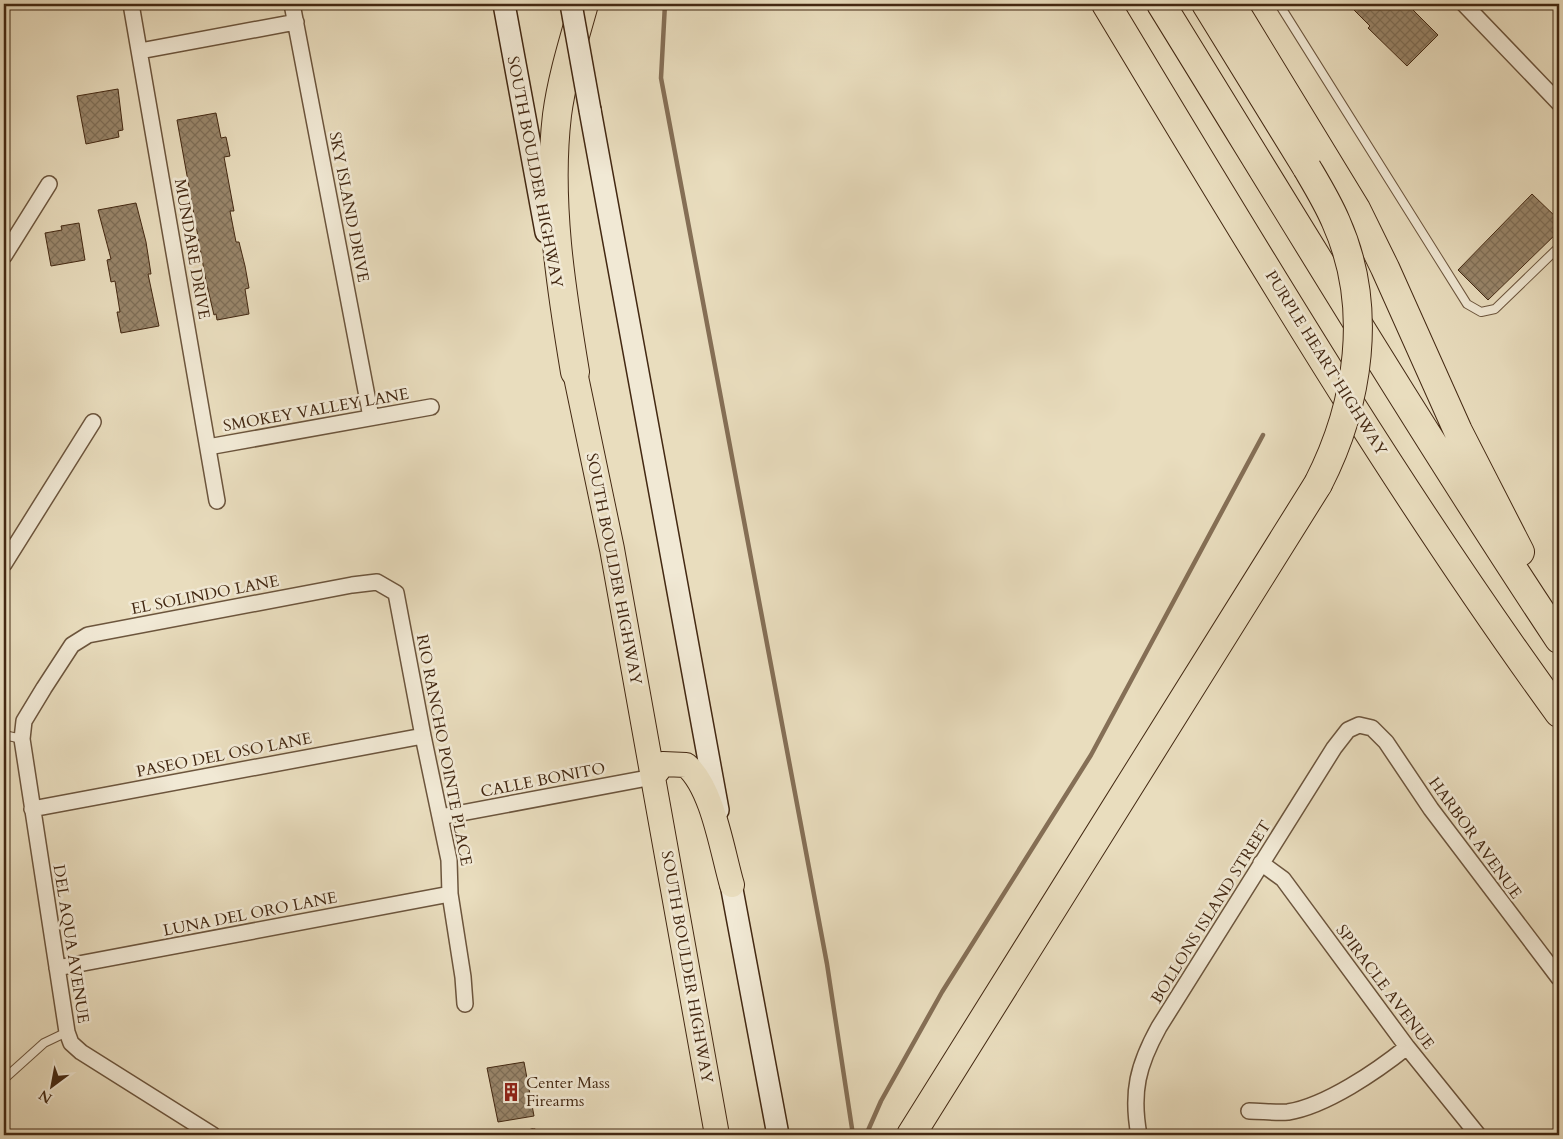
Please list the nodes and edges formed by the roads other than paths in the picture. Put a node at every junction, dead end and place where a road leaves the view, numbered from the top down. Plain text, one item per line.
1 (131, 4) edge
2 (292, 4) edge
3 (504, 4) edge
4 (571, 4) edge
5 (584, 4) edge
6 (1087, 4) edge
7 (1106, 4) edge
8 (1162, 4) edge
9 (1206, 4) edge
10 (1231, 4) edge
11 (1279, 4) edge
12 (1464, 4) edge
13 (296, 22) junction
14 (140, 51) junction
15 (1559, 103) edge
16 (49, 184) dead end
17 (1559, 247) edge
18 (4, 256) edge
19 (575, 372) junction
20 (1336, 384) junction
21 (431, 407) dead end
22 (371, 418) junction
23 (93, 422) dead end
24 (208, 447) junction
25 (217, 501) dead end
26 (4, 564) edge
27 (396, 593) joint
28 (1559, 623) edge
29 (1559, 639) edge
30 (44, 688) joint
31 (1559, 713) edge
32 (1359, 725) joint
33 (4, 735) edge
34 (423, 736) junction
35 (22, 739) junction
36 (652, 777) junction
37 (32, 809) junction
38 (440, 817) junction
39 (1261, 863) junction
40 (732, 885) junction
41 (450, 894) junction
42 (57, 968) junction
43 (1559, 978) edge
44 (465, 1004) dead end
45 (67, 1032) junction
46 (1407, 1048) junction
47 (4, 1079) edge
48 (1249, 1111) dead end
49 (213, 1135) edge
50 (717, 1135) edge
51 (778, 1135) edge
52 (911, 1135) edge
53 (1139, 1135) edge
54 (1478, 1135) edge

1 - 14 street, MUNDARE DRIVE
2 - 13 street, SKY ISLAND DRIVE
3 - 19 main road, SOUTH BOULDER HIGHWAY
4 - 40 main road, bridge
5 - 19 highway
6 - 20 highway
7 - 20 highway, PURPLE HEART HIGHWAY
8 - 29 highway
9 - 52 highway, bridge
10 - 28 highway
11 - 17 lane
12 - 15 street
13 - 14 street
13 - 22 street, SKY ISLAND DRIVE
14 - 24 street, MUNDARE DRIVE
16 - 18 street
19 - 36 main road, SOUTH BOULDER HIGHWAY
20 - 31 highway, PURPLE HEART HIGHWAY
21 - 22 street, SMOKEY VALLEY LANE
22 - 24 street, SMOKEY VALLEY LANE
23 - 26 street
24 - 25 street, MUNDARE DRIVE
27 - 30 street, EL SOLINDO LANE
27 - 34 street, RIO RANCHO POINTE PLACE
30 - 35 street, DEL AQUA AVENUE
32 - 39 street, BOLLONS ISLAND STREET
32 - 43 street, HARBOR AVENUE
33 - 35 lane
34 - 37 street, PASEO DEL OSO LANE
34 - 38 street, RIO RANCHO POINTE PLACE
35 - 37 street, DEL AQUA AVENUE
36 - 38 street, CALLE BONITO
36 - 40 main road
36 - 50 main road, SOUTH BOULDER HIGHWAY
37 - 42 street, DEL AQUA AVENUE
38 - 41 street, RIO RANCHO POINTE PLACE
39 - 46 street, SPIRACLE AVENUE
39 - 53 street, BOLLONS ISLAND STREET
40 - 51 main road
41 - 42 street, LUNA DEL ORO LANE
41 - 44 street, RIO RANCHO POINTE PLACE
42 - 45 street, DEL AQUA AVENUE
45 - 47 lane
45 - 49 street, DEL AQUA AVENUE
46 - 48 street
46 - 54 street, SPIRACLE AVENUE

